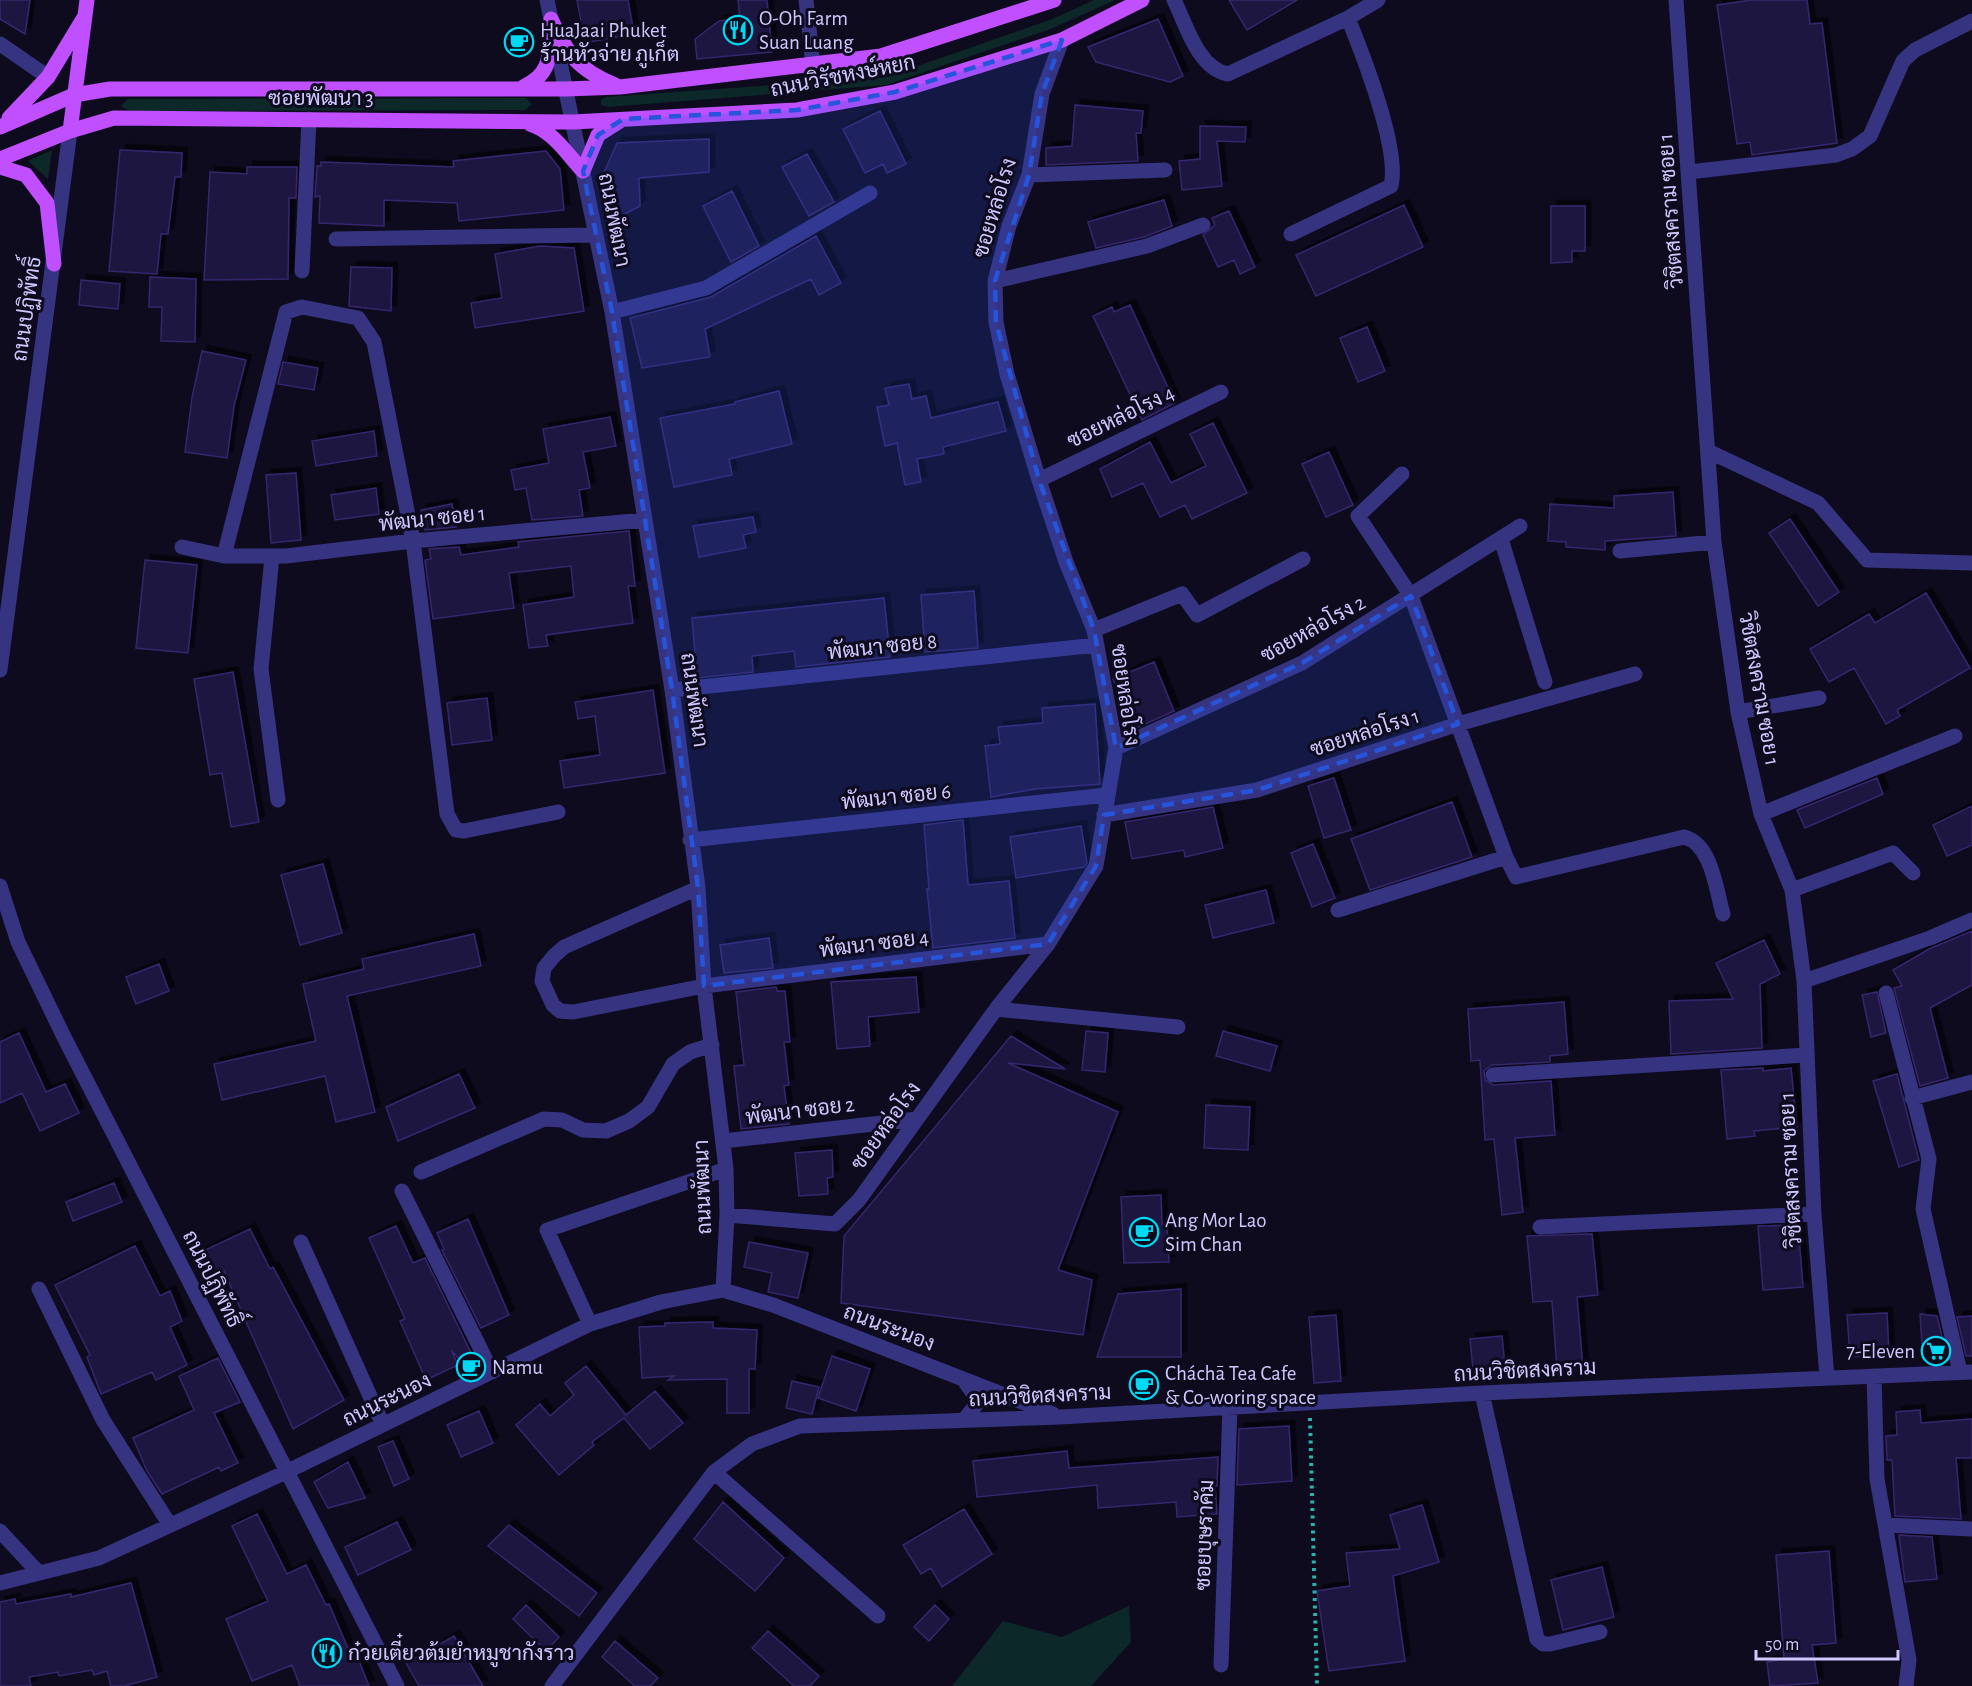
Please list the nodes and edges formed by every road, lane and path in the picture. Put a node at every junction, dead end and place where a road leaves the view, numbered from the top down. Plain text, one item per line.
1 (87, 0) edge
2 (547, 0) edge
3 (806, 0) edge
4 (1054, 0) edge
5 (1142, 0) edge
6 (1174, 0) edge
7 (1378, 0) edge
8 (1679, 1) edge
9 (85, 16) junction
10 (1348, 18) junction
11 (552, 19) junction
12 (1972, 21) edge
13 (1062, 40) junction
14 (0, 44) edge
15 (813, 65) junction
16 (48, 77) junction
17 (620, 87) junction
18 (517, 89) junction
19 (566, 89) junction
20 (74, 95) junction
21 (309, 119) junction
22 (623, 119) junction
23 (519, 121) junction
24 (573, 122) junction
25 (0, 127) edge
26 (70, 131) junction
27 (0, 159) edge
28 (0, 167) edge
29 (1165, 170) dead end
30 (583, 171) junction
31 (1689, 172) junction
32 (1029, 176) junction
33 (870, 193) dead end
34 (1203, 225) dead end
35 (1292, 234) dead end
36 (595, 235) junction
37 (336, 239) dead end
38 (54, 264) junction
39 (302, 271) dead end
40 (995, 281) junction
41 (612, 312) junction
42 (1221, 392) dead end
43 (1710, 452) junction
44 (1402, 474) dead end
45 (1039, 480) junction
46 (645, 520) junction
47 (1520, 526) dead end
48 (1501, 539) junction
49 (413, 541) junction
50 (1714, 542) junction
51 (182, 547) dead end
52 (1620, 551) dead end
53 (224, 556) junction
54 (272, 557) junction
55 (1303, 559) dead end
56 (1972, 563) edge
57 (1411, 596) junction
58 (1095, 638) junction
59 (0, 670) edge
60 (1635, 674) dead end
61 (1545, 682) dead end
62 (672, 690) junction
63 (1819, 698) dead end
64 (1738, 712) junction
65 (1458, 724) junction
66 (1955, 736) dead end
67 (1116, 748) junction
68 (1107, 795) junction
69 (278, 800) dead end
70 (558, 812) dead end
71 (1761, 814) junction
72 (1104, 815) junction
73 (690, 840) junction
74 (1506, 857) junction
75 (1913, 873) dead end
76 (698, 888) junction
77 (1792, 890) junction
78 (1, 894) edge
79 (1338, 910) dead end
80 (1723, 914) dead end
81 (1972, 920) edge
82 (1048, 944) junction
83 (1804, 981) junction
84 (704, 986) junction
85 (1886, 993) dead end
86 (996, 1009) junction
87 (1178, 1027) dead end
88 (712, 1045) junction
89 (1806, 1055) junction
90 (1493, 1076) dead end
91 (1972, 1082) edge
92 (1912, 1098) junction
93 (917, 1119) junction
94 (723, 1141) junction
95 (726, 1169) junction
96 (421, 1172) dead end
97 (402, 1191) dead end
98 (1814, 1214) junction
99 (727, 1215) junction
100 (1540, 1227) dead end
101 (301, 1242) dead end
102 (39, 1289) dead end
103 (723, 1290) junction
104 (590, 1324) junction
105 (492, 1372) junction
106 (1966, 1372) edge
107 (1875, 1376) junction
108 (1827, 1378) junction
109 (963, 1379) junction
110 (1482, 1393) junction
111 (1309, 1402) junction
112 (1230, 1407) junction
113 (1060, 1417) junction
114 (964, 1420) junction
115 (383, 1425) junction
116 (714, 1472) junction
117 (286, 1473) junction
118 (170, 1525) junction
119 (1885, 1525) junction
120 (1972, 1529) edge
121 (0, 1531) edge
122 (38, 1572) junction
123 (0, 1584) edge
124 (878, 1616) dead end
125 (1600, 1632) dead end
126 (1221, 1665) dead end
127 (397, 1686) edge
128 (552, 1686) edge
129 (1317, 1686) edge
130 (1906, 1686) edge

1 - 9 main road
2 - 11 street, ถนนพัฒนา
3 - 15 street
4 - 15 main road, ถนนวิรัชหงษ์หยก
5 - 13 main road, ถนนวิรัชหงษ์หยก
6 - 10 street
7 - 10 street
8 - 31 street, วิชิตสงคราม ซอย 1
9 - 16 main road
9 - 20 main road
10 - 35 street
11 - 17 main road
11 - 18 main road
11 - 19 street, ถนนพัฒนา
12 - 31 street
13 - 22 main road, ถนนวิรัชหงษ์หยก
13 - 32 street, ซอยหล่อโรง
14 - 16 street
15 - 17 main road, ถนนวิรัชหงษ์หยก
16 - 25 main road
17 - 19 main road, ถนนวิรัชหงษ์หยก
18 - 19 main road, ซอยพัฒนา 3
18 - 20 main road, ซอยพัฒนา 3
19 - 24 street, ถนนพัฒนา
20 - 25 main road, ซอยพัฒนา 3
20 - 26 main road
21 - 23 main road, ซอยพัฒนา 3
21 - 26 main road, ซอยพัฒนา 3
21 - 39 street
22 - 24 main road, ถนนวิรัชหงษ์หยก
22 - 30 main road
23 - 24 main road, ซอยพัฒนา 3
23 - 30 main road
24 - 30 street, ถนนพัฒนา
26 - 27 main road, ซอยพัฒนา 3
26 - 38 street, ถนนปฏิพัทธิ์
28 - 38 main road
29 - 32 street
30 - 36 street, ถนนพัฒนา
31 - 43 street, วิชิตสงคราม ซอย 1
32 - 40 street, ซอยหล่อโรง
33 - 41 street
34 - 40 street
36 - 37 street
36 - 41 street, ถนนพัฒนา
38 - 59 street, ถนนปฏิพัทธิ์
40 - 45 street, ซอยหล่อโรง
41 - 46 street, ถนนพัฒนา
42 - 45 street, ซอยหล่อโรง 4
43 - 50 street, วิชิตสงคราม ซอย 1
43 - 56 street
44 - 57 street
45 - 58 street, ซอยหล่อโรง
46 - 49 street, พัฒนา ซอย 1
46 - 62 street, ถนนพัฒนา
47 - 48 street, ซอยหล่อโรง 2
48 - 57 street, ซอยหล่อโรง 2
48 - 61 street
49 - 53 street
49 - 54 street, พัฒนา ซอย 1
49 - 70 street
50 - 52 street
50 - 64 street, วิชิตสงคราม ซอย 1
51 - 53 street, พัฒนา ซอย 1
53 - 54 street, พัฒนา ซอย 1
54 - 69 street
55 - 58 street, พัฒนา ซอย 8
57 - 65 street
57 - 67 street, ซอยหล่อโรง 2
58 - 62 street, พัฒนา ซอย 8
58 - 67 street, ซอยหล่อโรง
60 - 65 street, ซอยหล่อโรง 1
62 - 73 street, ถนนพัฒนา
63 - 64 street
64 - 71 street, วิชิตสงคราม ซอย 1
65 - 72 street, ซอยหล่อโรง 1
65 - 74 street
66 - 71 street
67 - 68 street, ซอยหล่อโรง
68 - 72 street, ซอยหล่อโรง
68 - 73 street, พัฒนา ซอย 6
71 - 77 street, วิชิตสงคราม ซอย 1
72 - 82 street, ซอยหล่อโรง
73 - 76 street, ถนนพัฒนา
74 - 79 street
74 - 80 street
75 - 77 street
76 - 84 street, ถนนพัฒนา
76 - 84 street, พัฒนา ซอย 4
77 - 83 street, วิชิตสงคราม ซอย 1
78 - 117 street, ถนนปฏิพัทธิ์
81 - 83 street
82 - 84 street, พัฒนา ซอย 4
82 - 86 street, ซอยหล่อโรง
83 - 89 street, วิชิตสงคราม ซอย 1
84 - 88 street, ถนนพัฒนา
85 - 92 street
86 - 87 street
86 - 93 street, ซอยหล่อโรง
88 - 94 street, ถนนพัฒนา
88 - 96 street
89 - 90 street
89 - 98 street, วิชิตสงคราม ซอย 1
91 - 92 street
92 - 106 street
93 - 94 street, พัฒนา ซอย 2
93 - 99 street, ซอยหล่อโรง
94 - 95 street, ถนนพัฒนา
95 - 99 street, ถนนพัฒนา
95 - 104 street
97 - 105 street
98 - 100 street
98 - 108 street, วิชิตสงคราม ซอย 1
99 - 103 street, ถนนพัฒนา
101 - 115 street
102 - 118 street
103 - 104 street, ถนนระนอง
103 - 109 street, ถนนระนอง
104 - 105 street, ถนนระนอง
105 - 115 street, ถนนระนอง
106 - 107 street, ถนนวิชิตสงคราม
107 - 108 street, ถนนวิชิตสงคราม
107 - 119 street
108 - 110 street, ถนนวิชิตสงคราม
109 - 113 street, ถนนระนอง
109 - 114 street
110 - 111 street, ถนนวิชิตสงคราม
110 - 125 street
111 - 112 street, ถนนวิชิตสงคราม
111 - 129 path
112 - 113 street, ถนนวิชิตสงคราม
112 - 126 street, ซอยบุษราคัม
113 - 114 street, ถนนวิชิตสงคราม
114 - 116 street, ถนนวิชิตสงคราม
115 - 117 street, ถนนระนอง
116 - 124 street
116 - 128 street, ถนนวิชิตสงคราม
117 - 118 street, ถนนระนอง
117 - 127 street, ถนนปฏิพัทธิ์
118 - 122 street, ถนนระนอง
119 - 120 street
119 - 130 street
121 - 122 street
122 - 123 street, ถนนระนอง

